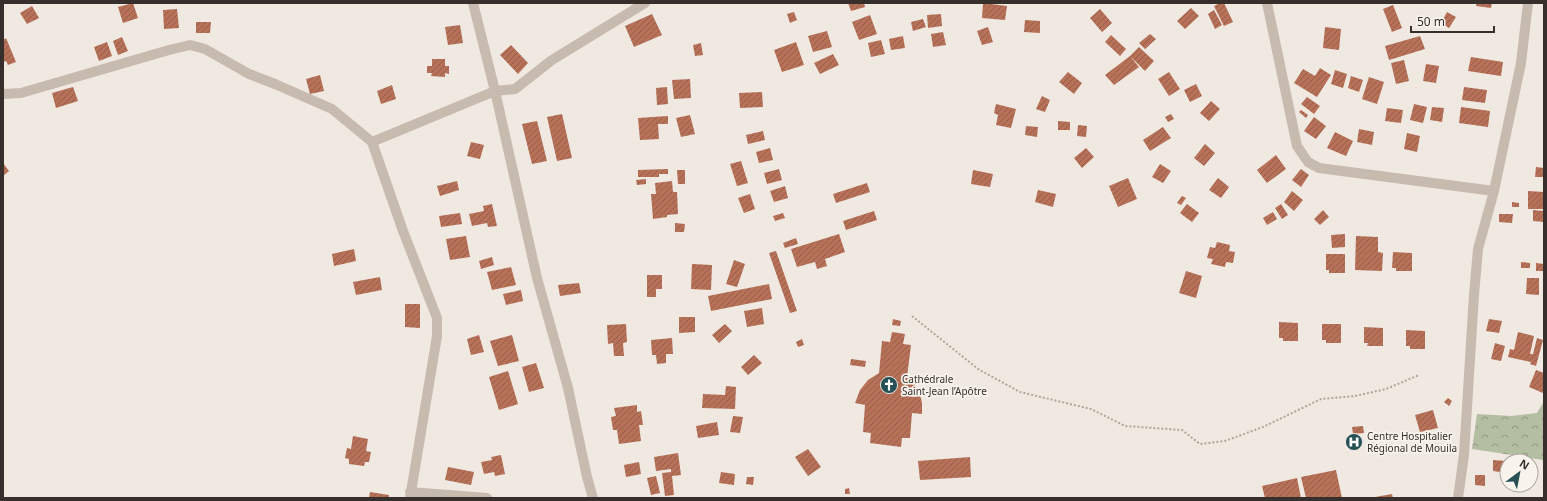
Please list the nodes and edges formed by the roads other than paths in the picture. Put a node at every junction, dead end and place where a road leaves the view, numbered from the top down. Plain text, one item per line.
1 (473, 3) edge
2 (645, 3) edge
3 (1267, 3) edge
4 (1528, 3) edge
5 (495, 92) junction
6 (3, 94) edge
7 (372, 142) junction
8 (1494, 191) junction
9 (410, 495) edge
10 (486, 498) edge
11 (593, 498) edge
12 (1458, 498) edge

1 - 5 street
2 - 5 street
3 - 8 street
4 - 8 street
5 - 7 street
5 - 11 street
6 - 7 street
7 - 9 street
8 - 12 street
9 - 10 street

